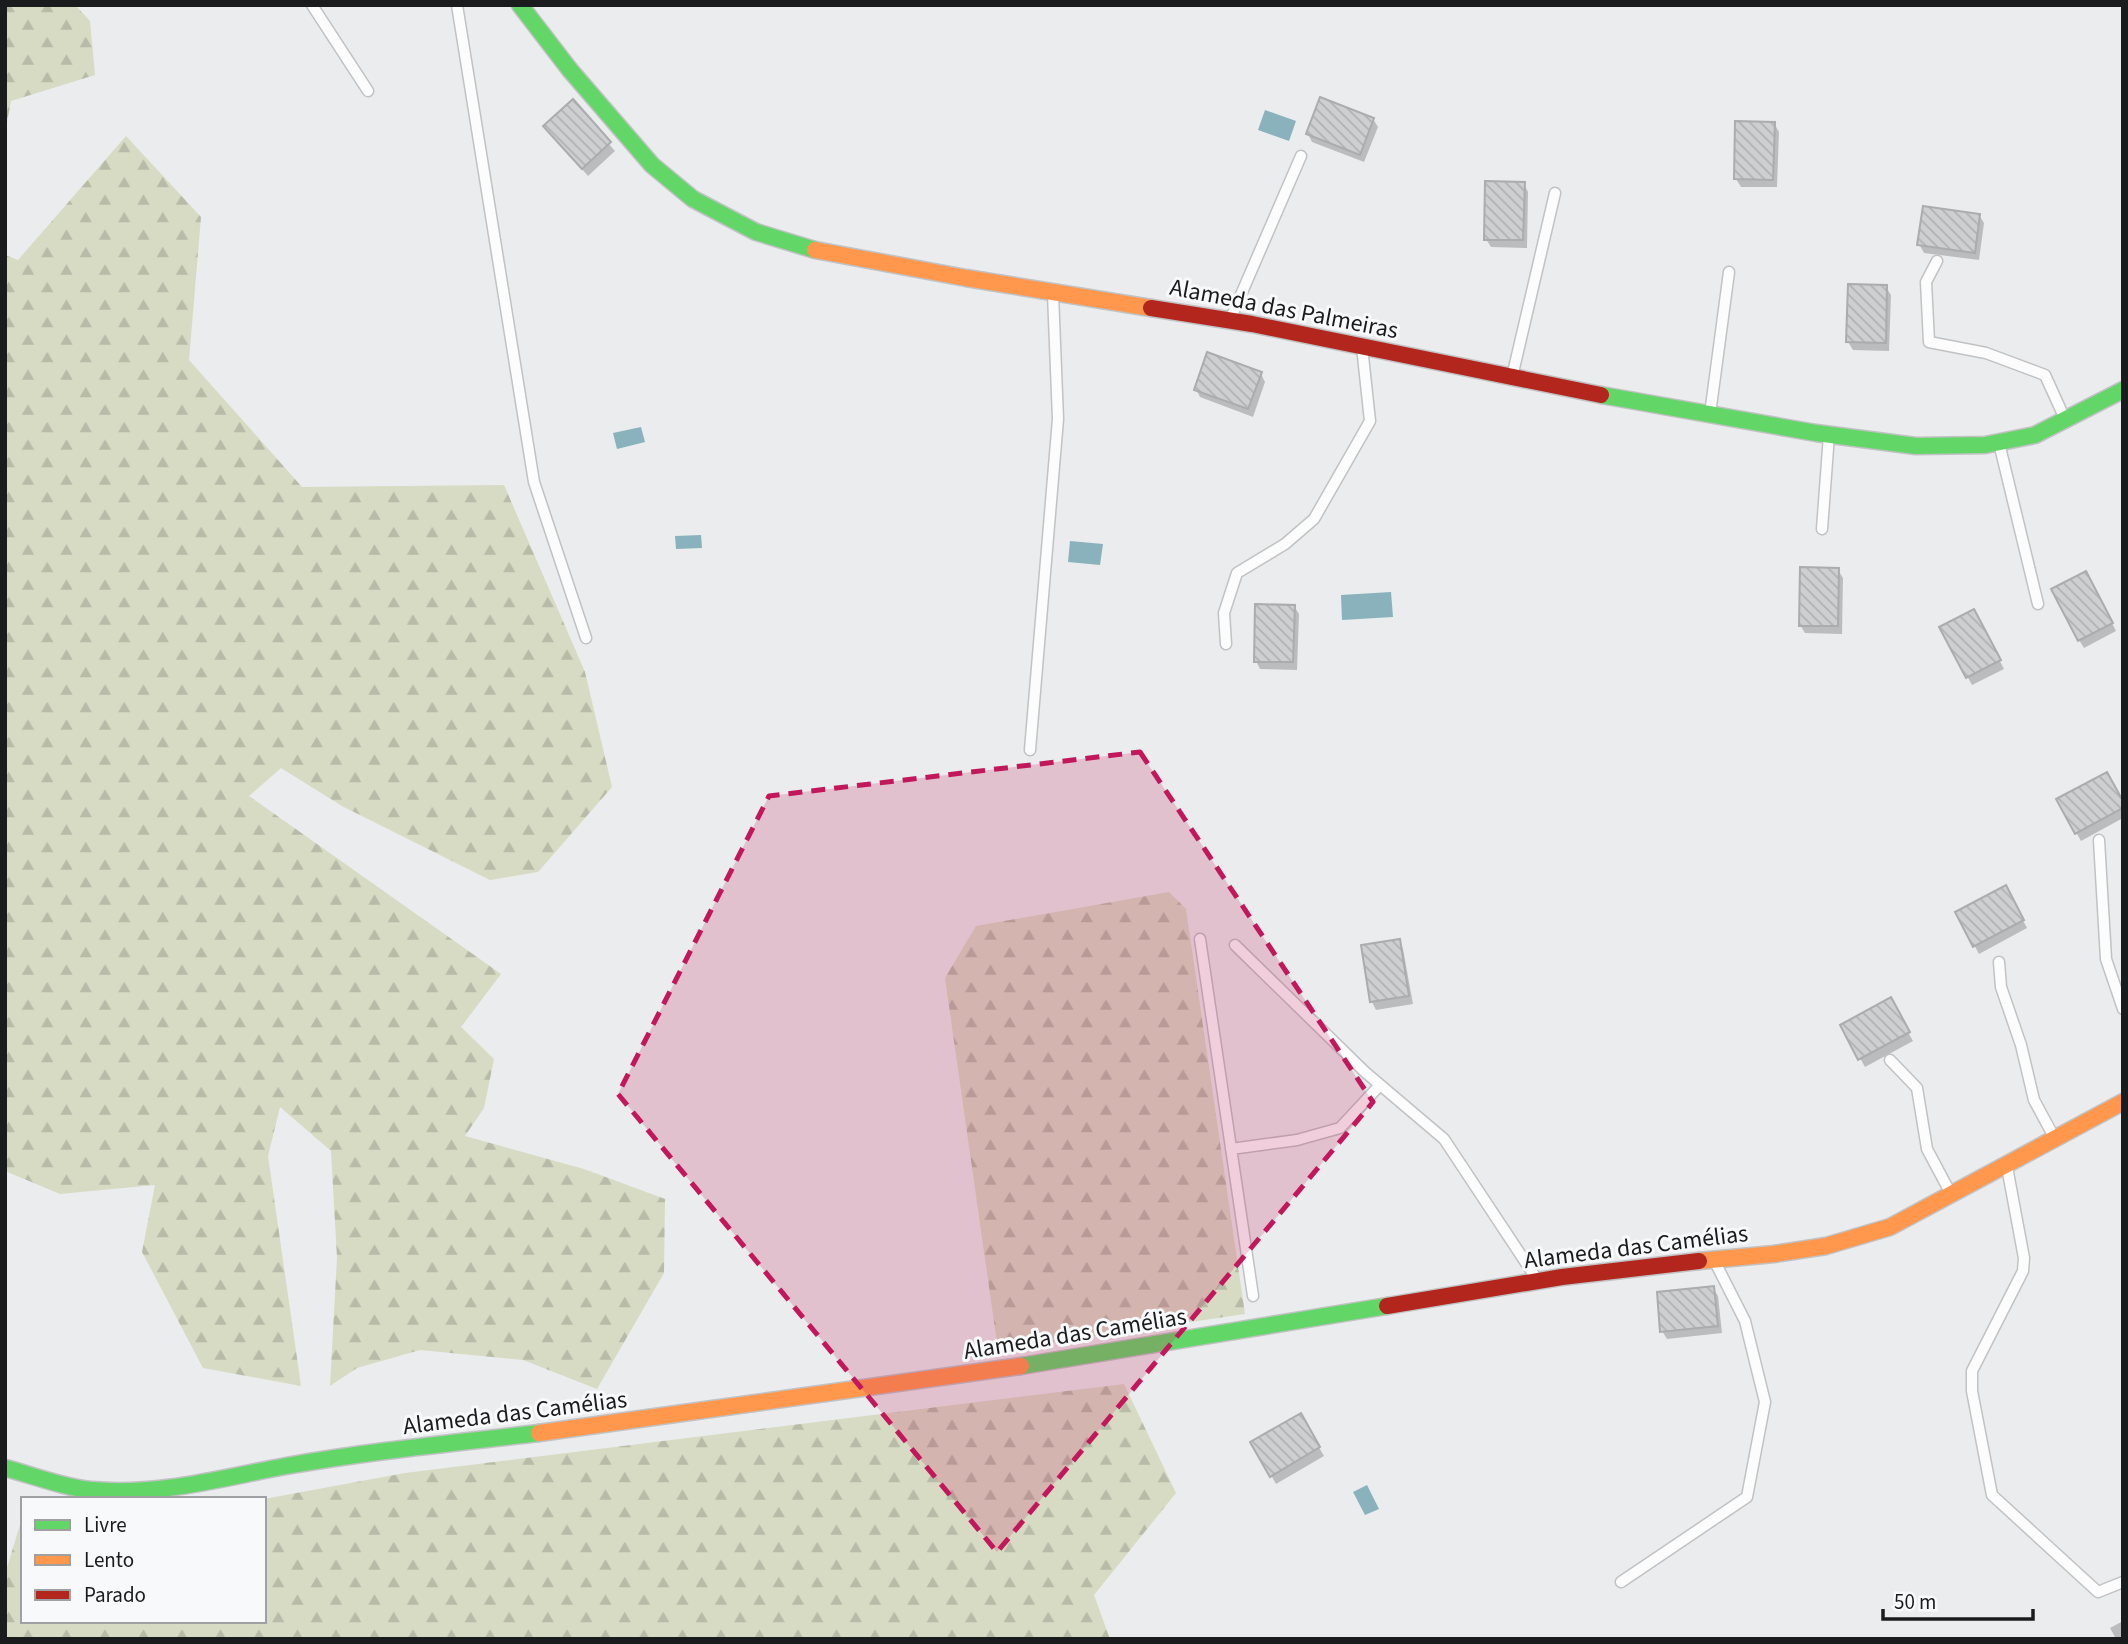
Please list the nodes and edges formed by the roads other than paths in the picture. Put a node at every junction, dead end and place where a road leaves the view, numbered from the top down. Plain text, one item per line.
1 (312, 5) edge
2 (457, 5) edge
3 (520, 5) edge
4 (368, 91) dead end
5 (1301, 156) dead end
6 (1555, 193) dead end
7 (1937, 261) dead end
8 (1729, 272) dead end
9 (1053, 292) junction
10 (1230, 320) junction
11 (1362, 346) junction
12 (1512, 377) junction
13 (2123, 390) edge
14 (1710, 415) junction
15 (2066, 419) junction
16 (1829, 435) junction
17 (1999, 443) junction
18 (1822, 529) dead end
19 (2038, 604) dead end
20 (586, 638) dead end
21 (1226, 644) dead end
22 (1030, 750) dead end
23 (2099, 840) dead end
24 (1200, 939) dead end
25 (1235, 945) dead end
26 (1999, 962) dead end
27 (2123, 1009) edge
28 (1890, 1060) dead end
29 (1380, 1085) junction
30 (2123, 1102) edge
31 (2055, 1138) junction
32 (1231, 1149) junction
33 (2006, 1163) junction
34 (1951, 1194) junction
35 (1714, 1259) junction
36 (1538, 1282) junction
37 (1253, 1296) dead end
38 (5, 1468) edge
39 (1621, 1582) dead end
40 (2123, 1582) edge

1 - 4 lane
2 - 20 lane
3 - 9 street, Alameda das Palmeiras
5 - 10 lane
6 - 12 lane
7 - 15 lane
8 - 14 lane
9 - 10 street, Alameda das Palmeiras
9 - 22 lane
10 - 11 street, Alameda das Palmeiras
11 - 12 street, Alameda das Palmeiras
11 - 21 lane
12 - 14 street, Alameda das Palmeiras
13 - 15 street, Alameda das Palmeiras
14 - 16 street, Alameda das Palmeiras
15 - 17 street, Alameda das Palmeiras
16 - 17 street, Alameda das Palmeiras
16 - 18 lane
17 - 19 lane
23 - 27 lane
24 - 32 lane
25 - 29 lane
26 - 31 lane
28 - 34 lane
29 - 32 lane
29 - 36 lane
30 - 31 street, Alameda das Camélias
31 - 33 street, Alameda das Camélias
32 - 37 lane
33 - 34 street, Alameda das Camélias
33 - 40 lane
34 - 35 street, Alameda das Camélias
35 - 36 street, Alameda das Camélias
35 - 39 lane
36 - 38 street, Alameda das Camélias

